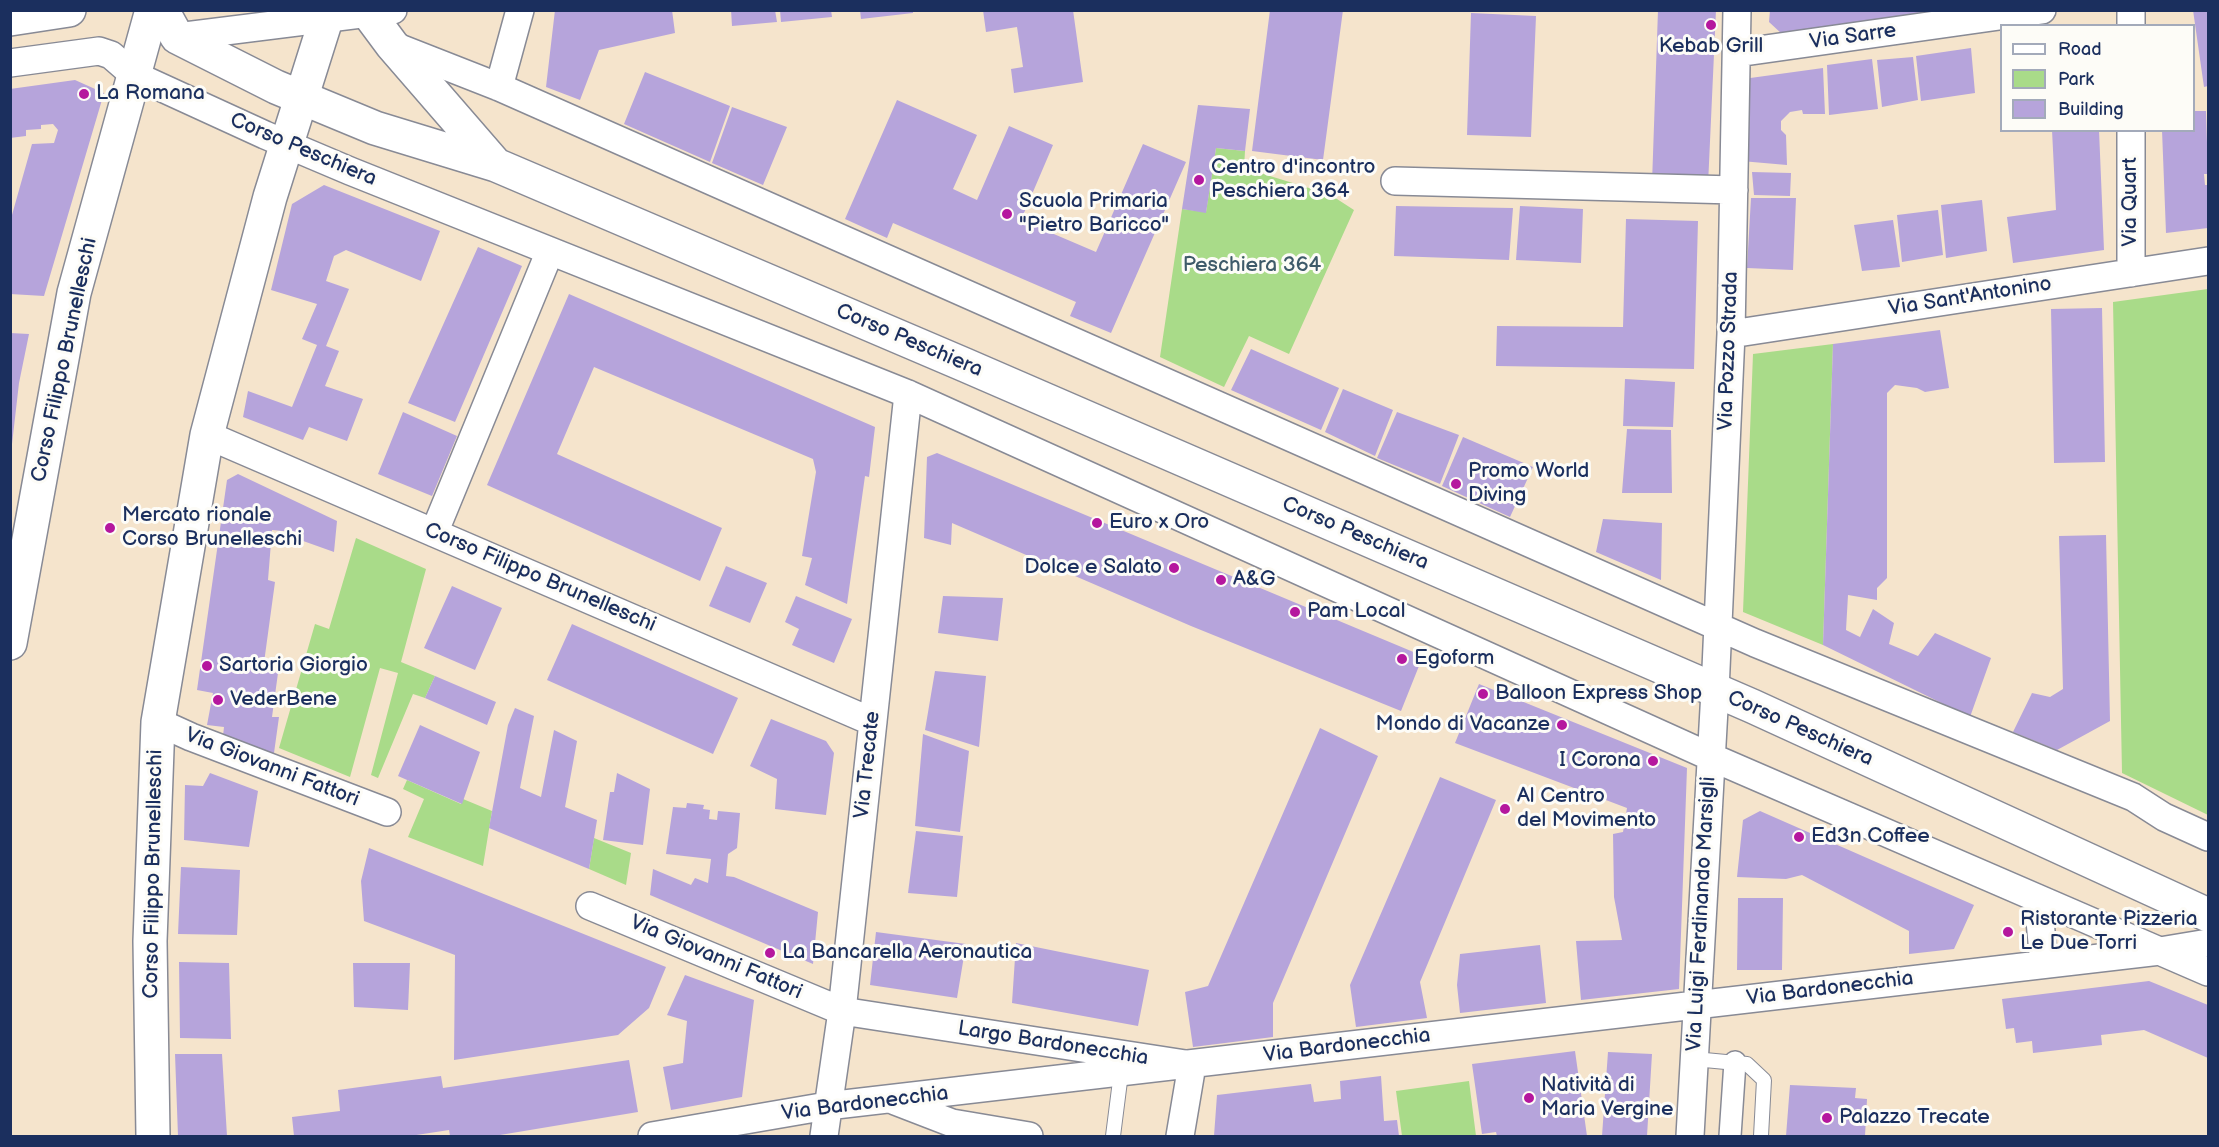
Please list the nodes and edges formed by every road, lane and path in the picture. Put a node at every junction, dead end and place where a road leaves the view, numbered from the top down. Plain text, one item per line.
1 (69, 10) edge
2 (152, 10) edge
3 (520, 10) edge
4 (1737, 10) edge
5 (2042, 10) edge
6 (376, 12) edge
7 (327, 15) edge
8 (10, 19) edge
9 (169, 24) edge
10 (392, 45) junction
11 (1737, 54) junction
12 (10, 63) edge
13 (134, 75) junction
14 (499, 87) junction
15 (302, 97) junction
16 (2131, 132) edge
17 (286, 144) junction
18 (496, 165) junction
19 (1395, 181) dead end
20 (1734, 190) junction
21 (550, 251) junction
22 (2208, 261) edge
23 (2131, 273) junction
24 (1731, 334) junction
25 (908, 394) junction
26 (207, 435) junction
27 (434, 533) junction
28 (1718, 626) junction
29 (10, 644) edge
30 (1715, 691) junction
31 (158, 722) junction
32 (873, 722) junction
33 (1711, 757) junction
34 (387, 812) dead end
35 (2208, 837) edge
36 (2038, 898) junction
37 (590, 906) dead end
38 (2208, 915) edge
39 (2208, 943) edge
40 (2160, 951) junction
41 (2044, 964) junction
42 (2208, 972) edge
43 (1697, 1004) junction
44 (842, 1011) junction
45 (1694, 1059) junction
46 (1735, 1062) junction
47 (1192, 1065) junction
48 (1121, 1073) junction
49 (891, 1099) junction
50 (827, 1106) junction
51 (153, 1137) edge
52 (652, 1137) edge
53 (824, 1137) edge
54 (1029, 1137) edge
55 (1113, 1137) edge
56 (1180, 1137) edge
57 (1690, 1137) edge
58 (1730, 1137) edge
59 (1761, 1137) edge

1 - 8 main road
2 - 13 main road, Corso Filippo Brunelleschi
3 - 14 street
4 - 11 street, Via Pozzo Strada
5 - 11 street, Via Sarre
6 - 7 street
6 - 10 main road, Corso Peschiera
7 - 9 street
7 - 15 main road, Corso Filippo Brunelleschi
9 - 15 main road, Corso Peschiera
10 - 14 street
10 - 18 main road, Corso Peschiera
11 - 20 street, Via Pozzo Strada
12 - 13 street, Corso Peschiera
13 - 17 street, Corso Peschiera
13 - 29 main road, Corso Filippo Brunelleschi
14 - 28 street
15 - 17 main road, Corso Filippo Brunelleschi
15 - 18 main road, Corso Peschiera
16 - 23 street, Via Quart
17 - 21 street, Corso Peschiera
17 - 26 main road, Corso Filippo Brunelleschi
18 - 30 main road, Corso Peschiera
19 - 20 street
20 - 24 street, Via Pozzo Strada
21 - 25 street, Corso Peschiera
21 - 27 street
22 - 23 street, Via Sant'Antonino
23 - 24 street, Via Sant'Antonino
24 - 28 street, Via Pozzo Strada
25 - 32 street, Via Trecate
25 - 33 street, Corso Peschiera
26 - 27 street, Corso Filippo Brunelleschi
26 - 31 main road, Corso Filippo Brunelleschi
27 - 32 street, Corso Filippo Brunelleschi
28 - 30 street, Via Pozzo Strada
28 - 35 street
30 - 33 street, Via Luigi Ferdinando Marsigli
30 - 38 main road, Corso Peschiera
31 - 34 street, Via Giovanni Fattori
31 - 51 main road, Corso Filippo Brunelleschi
32 - 44 street, Via Trecate
33 - 36 street, Corso Peschiera
33 - 43 street, Via Luigi Ferdinando Marsigli
36 - 40 street, Corso Peschiera
36 - 41 street
37 - 44 street, Via Giovanni Fattori
39 - 40 street, Via Bardonecchia
40 - 41 street, Via Bardonecchia
40 - 42 street, Corso Peschiera
41 - 43 street, Via Bardonecchia
43 - 45 street, Via Luigi Ferdinando Marsigli
43 - 47 street, Via Bardonecchia
44 - 47 street, Largo Bardonecchia
44 - 50 street, Via Trecate
45 - 46 lane
45 - 57 street, Via Luigi Ferdinando Marsigli
46 - 58 street
46 - 59 lane
47 - 48 street, Via Bardonecchia
47 - 56 street
48 - 49 street, Via Bardonecchia
48 - 55 lane
49 - 50 street, Via Bardonecchia
49 - 54 street
50 - 52 street, Via Bardonecchia
50 - 53 street, Via Trecate

